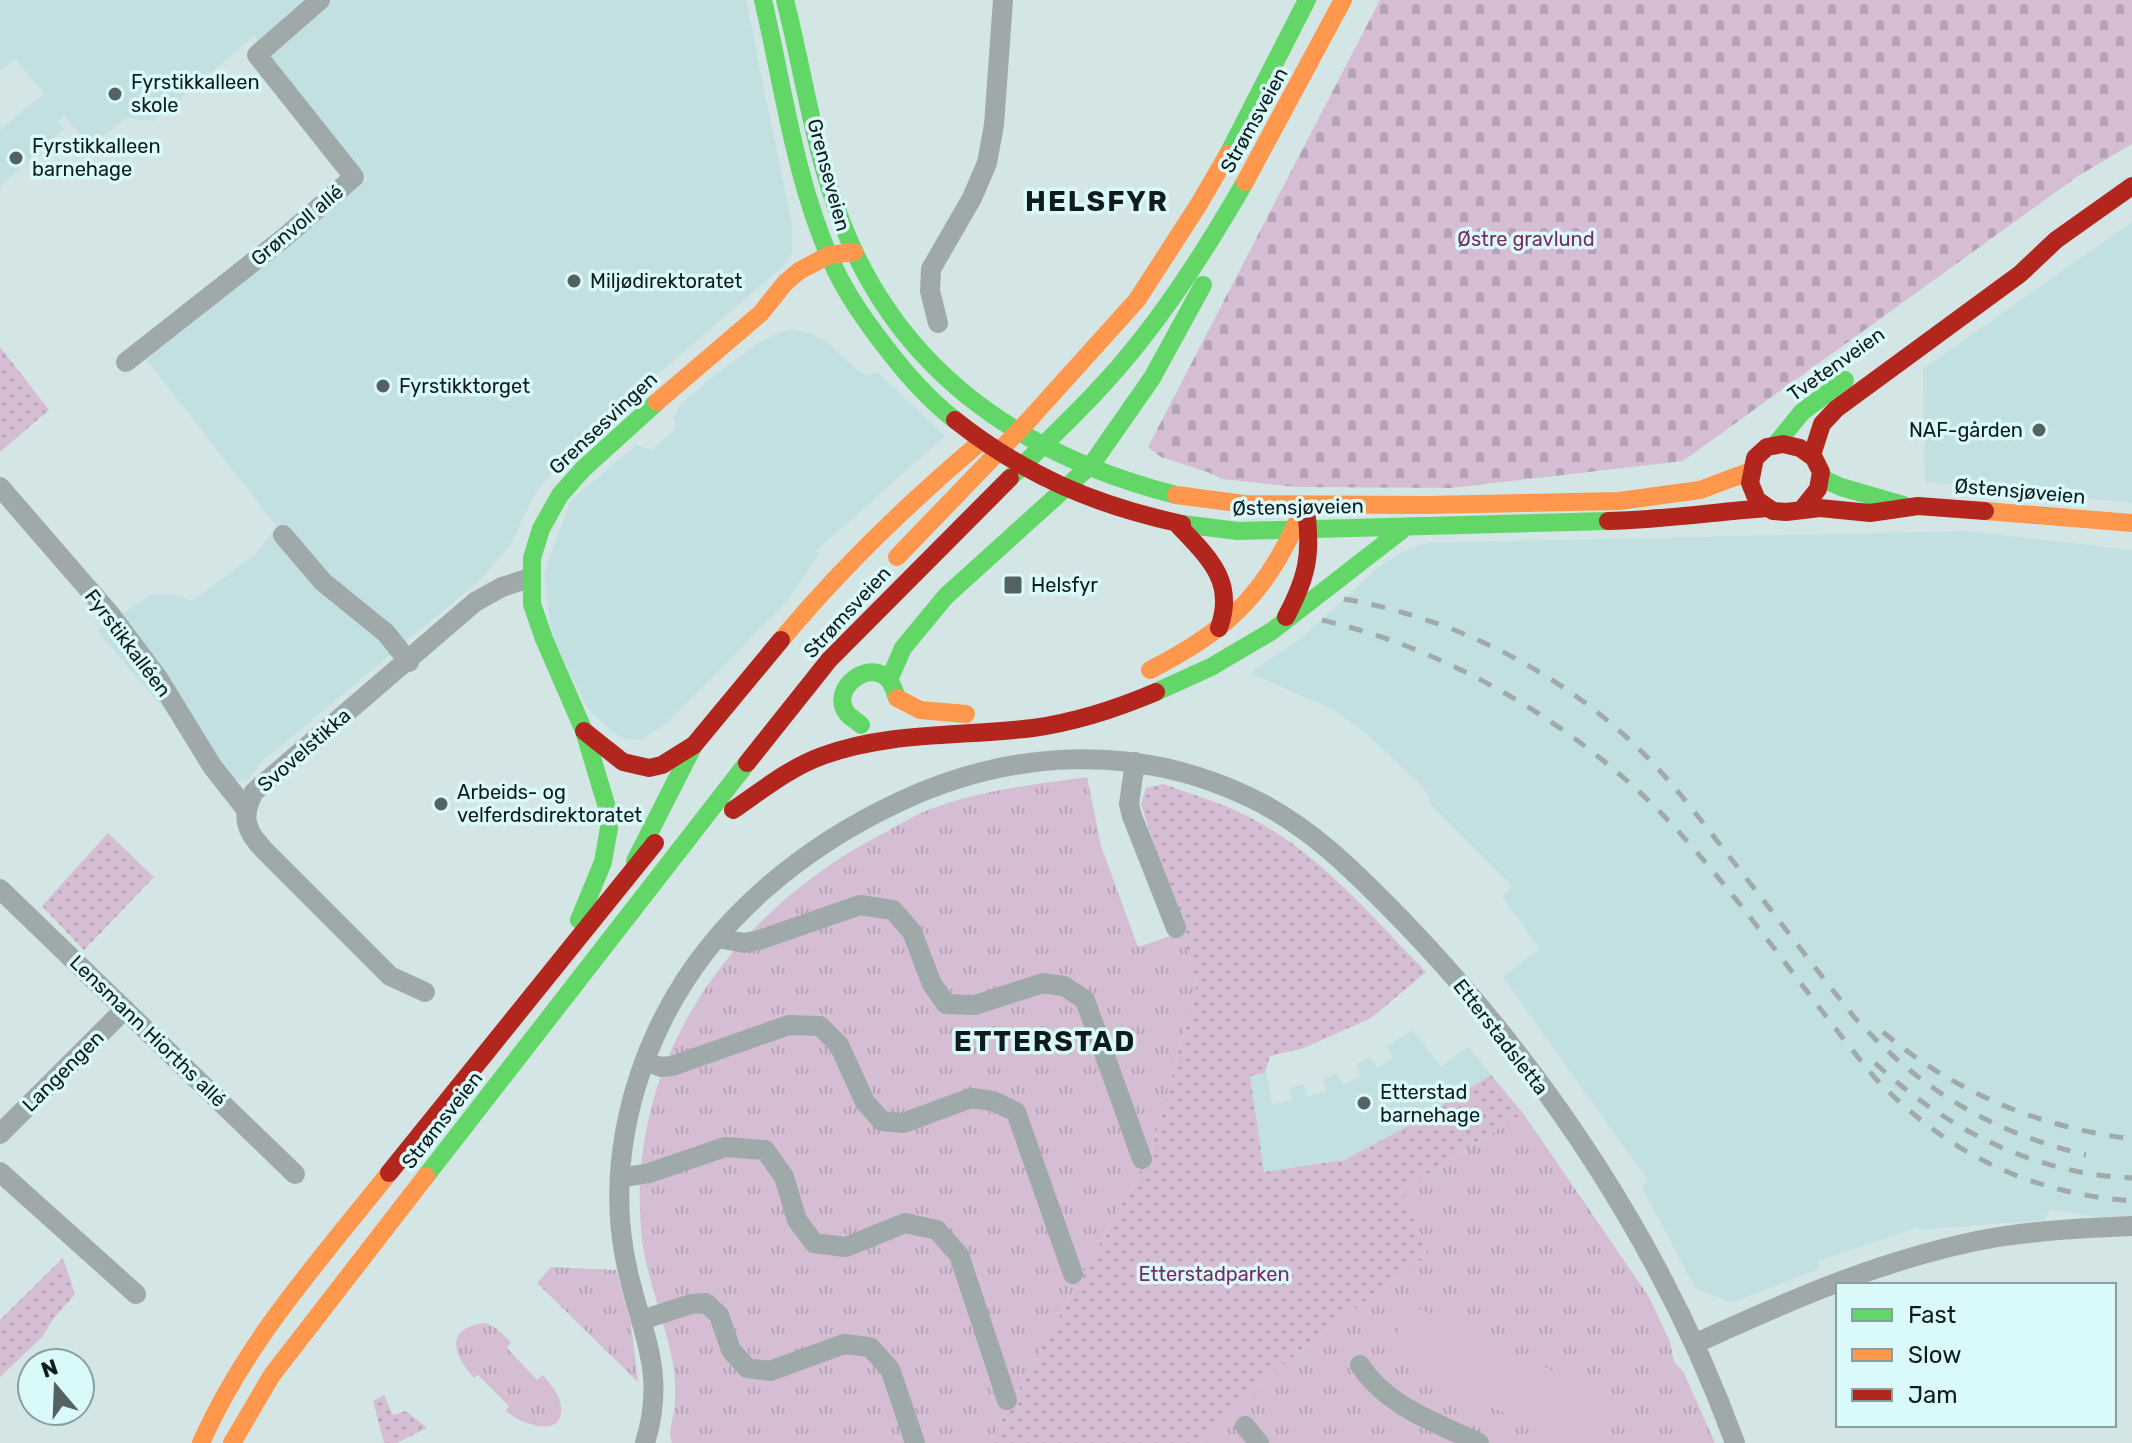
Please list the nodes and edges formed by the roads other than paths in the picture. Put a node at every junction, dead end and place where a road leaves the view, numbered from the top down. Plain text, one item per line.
1 (320, 0) edge
2 (763, 0) edge
3 (785, 0) edge
4 (1003, 0) edge
5 (1307, 0) edge
6 (1343, 0) edge
7 (1265, 152) junction
8 (2132, 186) edge
9 (2132, 207) edge
10 (854, 252) junction
11 (829, 269) junction
12 (2020, 274) junction
13 (797, 298) dead end
14 (1972, 307) junction
15 (761, 313) junction
16 (938, 323) dead end
17 (903, 328) joint
18 (885, 348) joint
19 (126, 362) dead end
20 (1077, 367) junction
21 (1776, 444) junction
22 (1812, 455) junction
23 (1751, 471) junction
24 (1821, 478) junction
25 (0, 487) edge
26 (1305, 505) junction
27 (1904, 505) junction
28 (1767, 508) junction
29 (1802, 509) junction
30 (2132, 523) edge
31 (1178, 525) junction
32 (1406, 527) junction
33 (1302, 530) junction
34 (283, 535) dead end
35 (937, 552) junction
36 (884, 570) dead end
37 (530, 578) junction
38 (498, 591) junction
39 (532, 604) junction
40 (1284, 622) junction
41 (1219, 628) junction
42 (879, 638) dead end
43 (409, 662) junction
44 (879, 670) junction
45 (1138, 676) dead end
46 (897, 698) junction
47 (991, 713) dead end
48 (876, 724) junction
49 (584, 731) junction
50 (913, 735) junction
51 (694, 745) junction
52 (1135, 762) junction
53 (685, 806) dead end
54 (245, 808) junction
55 (733, 810) junction
56 (623, 882) junction
57 (0, 889) edge
58 (640, 903) junction
59 (1176, 928) dead end
60 (718, 938) junction
61 (562, 962) junction
62 (425, 992) dead end
63 (125, 1009) junction
64 (645, 1061) junction
65 (0, 1134) edge
66 (1142, 1159) dead end
67 (0, 1172) edge
68 (295, 1174) dead end
69 (620, 1178) junction
70 (2132, 1226) edge
71 (1073, 1274) dead end
72 (1836, 1283) edge
73 (1837, 1283) edge
74 (136, 1294) dead end
75 (642, 1320) junction
76 (1694, 1344) junction
77 (1360, 1365) dead end
78 (1007, 1400) dead end
79 (244, 1421) junction
80 (1245, 1426) dead end
81 (201, 1442) edge
82 (232, 1443) edge
83 (241, 1443) edge
84 (645, 1443) edge
85 (915, 1443) edge
86 (1259, 1443) edge
87 (1479, 1443) edge
88 (1735, 1443) edge

1 - 19 street, Grønvoll allé
2 - 11 main road, Grenseveien
3 - 10 main road, Grenseveien
4 - 16 street
5 - 20 main road, Strømsveien
6 - 7 main road, Strømsveien
7 - 35 main road, Strømsveien
7 - 44 main road
8 - 12 main road, Tvetenveien
9 - 12 main road, Tvetenveien
10 - 11 main road, Grensesvingen
10 - 17 main road, Grenseveien
11 - 15 main road, Grensesvingen
11 - 18 main road, Grenseveien
12 - 14 main road, Tvetenveien
13 - 15 main road, Grensesvingen
14 - 21 main road, Tvetenveien
14 - 22 main road, Tvetenveien
15 - 37 main road, Grensesvingen
17 - 26 main road, Østensjøveien
18 - 31 main road, Østensjøveien
20 - 36 main road, Strømsveien
20 - 51 main road
21 - 22 main road
21 - 23 main road, Østensjøveien
22 - 24 main road
23 - 26 main road, Østensjøveien
23 - 28 main road
24 - 27 main road, Østensjøveien
24 - 29 main road
25 - 54 street, Fyrstikkalléen
26 - 33 main road
27 - 29 main road, Østensjøveien
27 - 30 main road, Østensjøveien
28 - 29 main road, Østensjøveien
28 - 32 main road, Østensjøveien
31 - 33 main road, Østensjøveien
31 - 41 main road
32 - 33 main road, Østensjøveien
32 - 40 main road
33 - 40 main road
33 - 41 main road
34 - 43 street
35 - 42 main road
35 - 58 main road, Strømsveien
37 - 38 street, Svovelstikka
37 - 39 main road, Grensesvingen
38 - 39 street
38 - 43 street, Svovelstikka
39 - 49 main road, Grensesvingen
40 - 50 main road
41 - 45 main road
43 - 54 street, Svovelstikka
44 - 46 main road
44 - 48 main road
46 - 47 main road
46 - 48 main road
48 - 50 main road
48 - 55 main road
49 - 51 main road
49 - 61 main road, Grensesvingen
50 - 55 main road
51 - 56 main road
52 - 59 street
52 - 60 street, Etterstadsletta
52 - 76 street, Etterstadsletta
53 - 56 main road, Strømsveien
54 - 62 street, Svovelstikka
55 - 58 main road
56 - 61 main road, Strømsveien
57 - 63 street, Lensmann Hiorths allé
58 - 79 main road, Strømsveien
60 - 64 street, Etterstadsletta
60 - 66 street
61 - 81 main road, Strømsveien
63 - 65 street, Langengen
63 - 68 street, Lensmann Hiorths allé
64 - 69 street, Etterstadsletta
64 - 71 street
67 - 74 street
69 - 75 street, Etterstadsletta
69 - 78 street
70 - 73 street
72 - 76 street
75 - 84 street, Etterstadsletta
75 - 85 street
76 - 88 street, Etterstadsletta
77 - 87 street
79 - 82 main road, Strømsveien
79 - 83 main road
80 - 86 street

